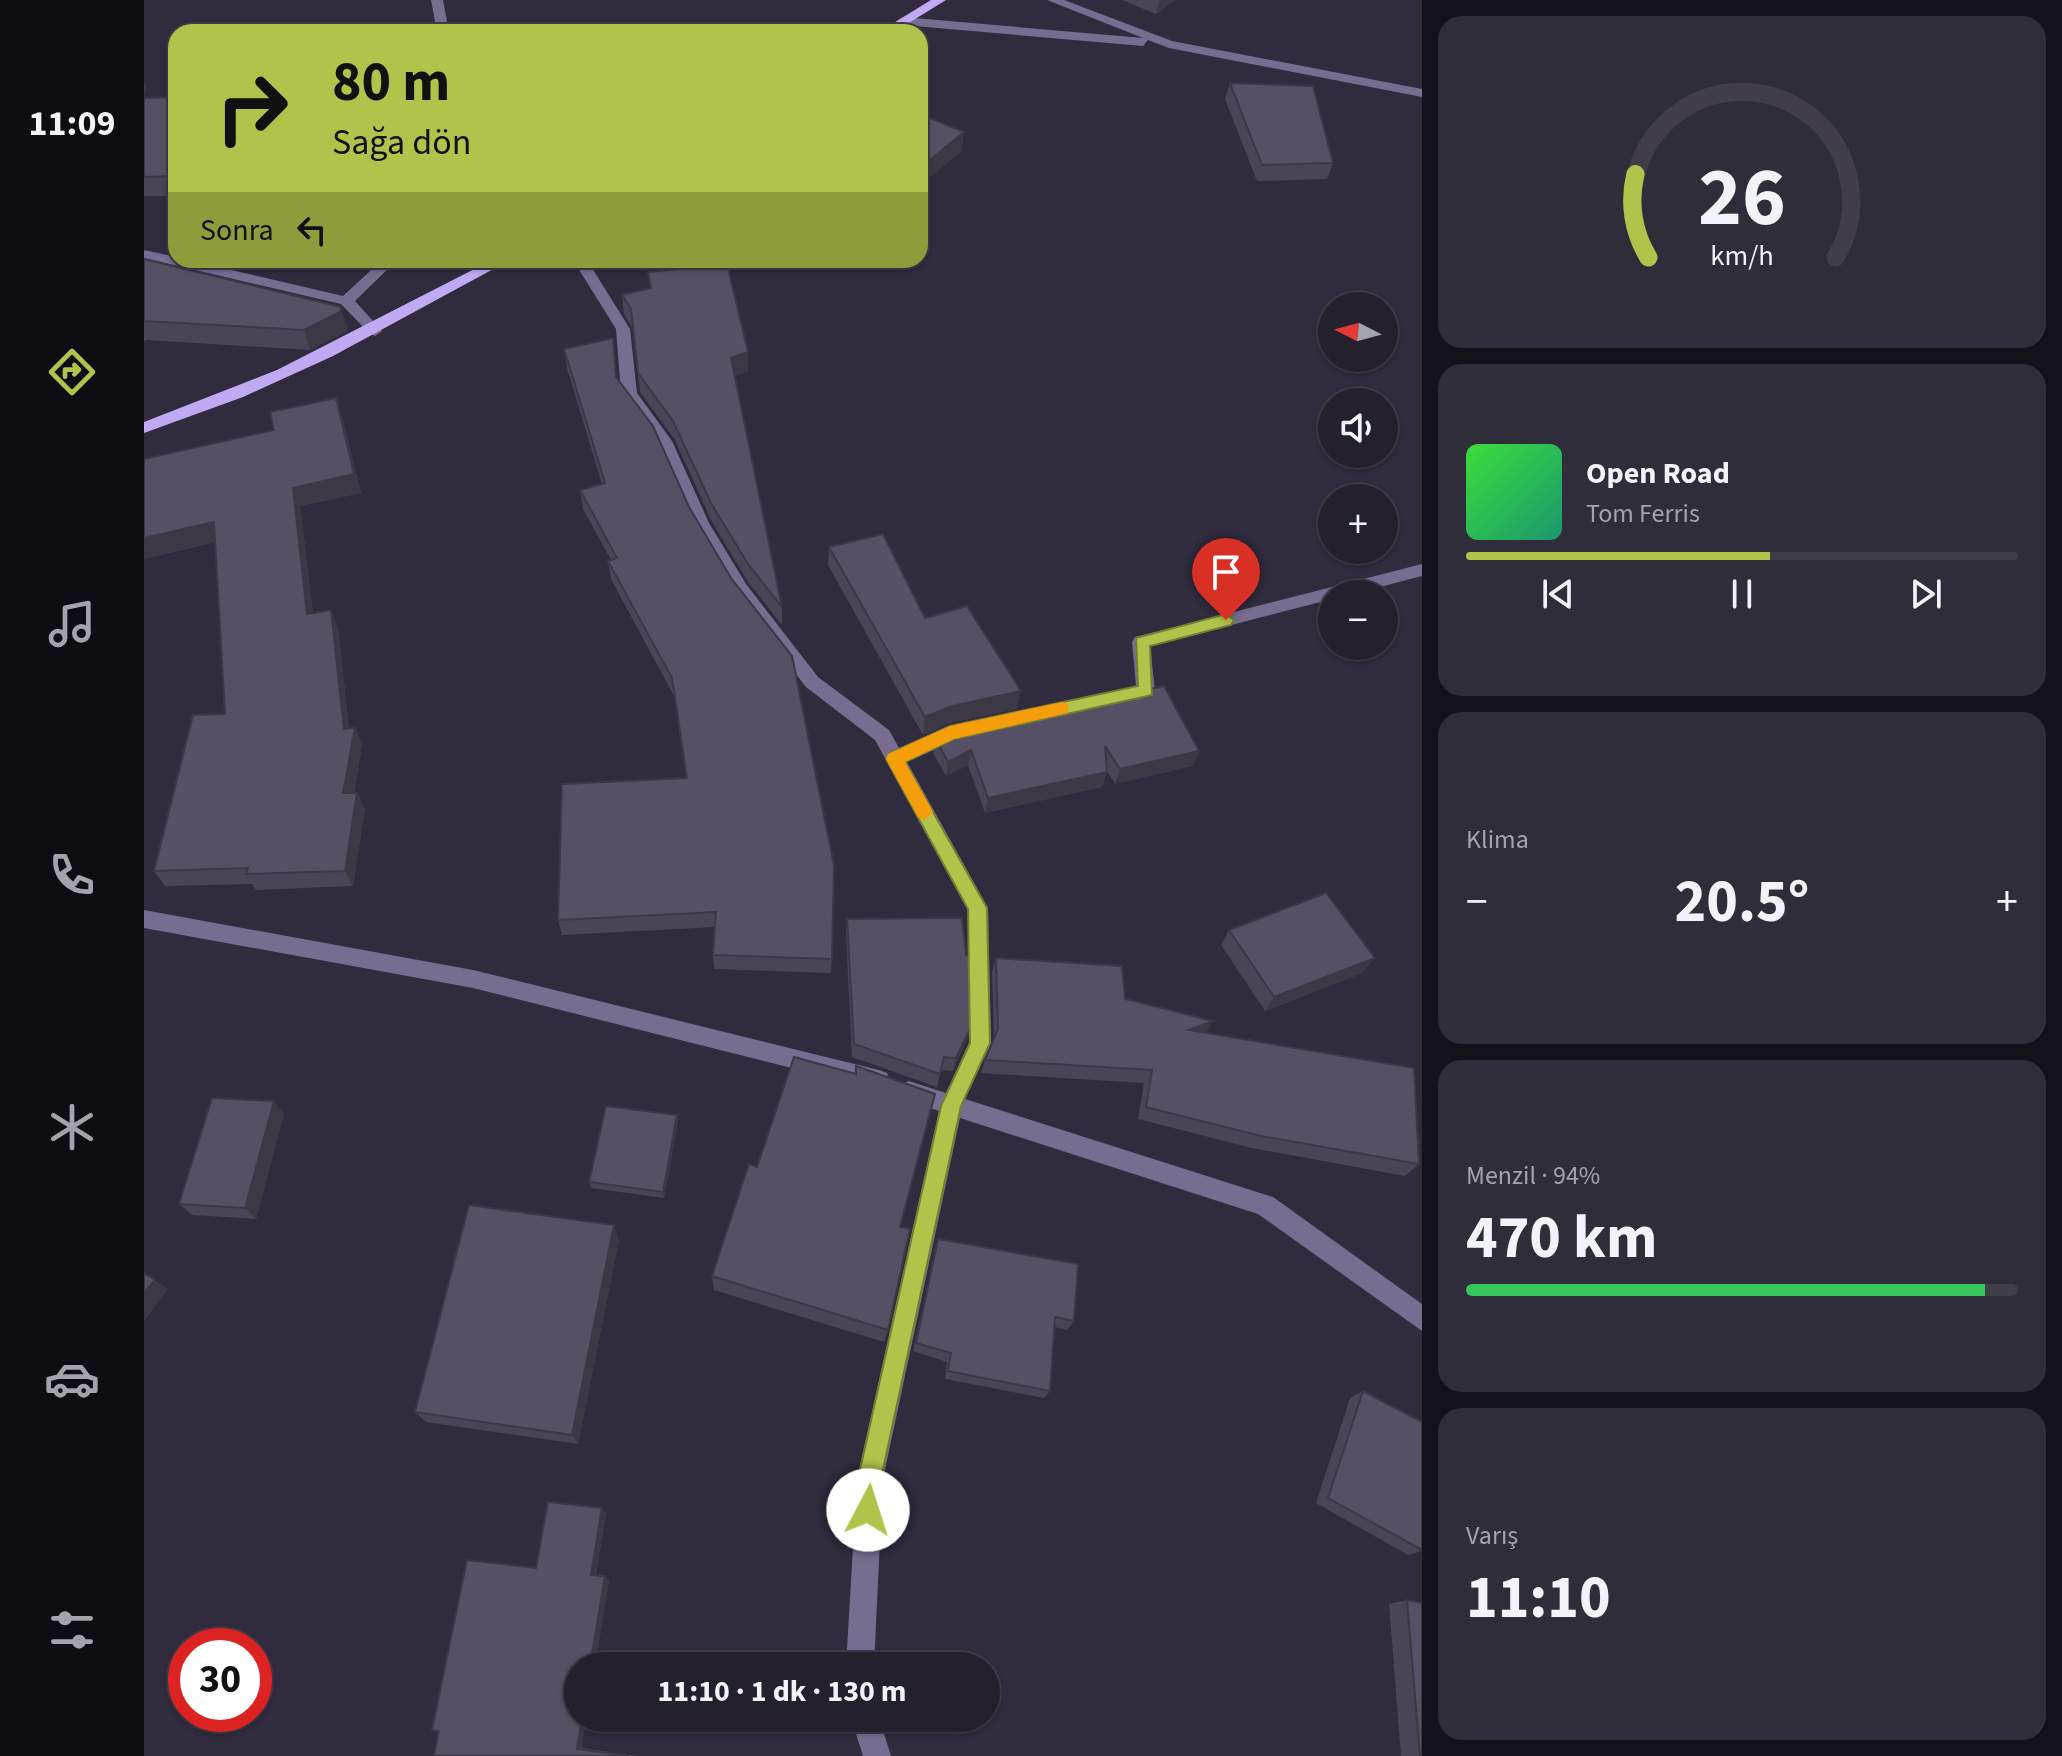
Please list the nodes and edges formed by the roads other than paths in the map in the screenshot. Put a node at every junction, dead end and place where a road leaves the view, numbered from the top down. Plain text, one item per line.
1 (437, 0) edge
2 (940, 0) edge
3 (1053, 0) edge
4 (903, 21) junction
5 (442, 24) edge
6 (898, 24) edge
7 (1169, 44) junction
8 (1422, 93) edge
9 (144, 254) edge
10 (168, 260) edge
11 (204, 268) edge
12 (381, 268) edge
13 (489, 268) edge
14 (585, 268) edge
15 (346, 301) junction
16 (375, 331) junction
17 (144, 428) edge
18 (1422, 570) edge
19 (1101, 700) edge
20 (981, 726) edge
21 (894, 759) junction
22 (144, 919) edge
23 (951, 1106) junction
24 (1422, 1319) edge
25 (861, 1652) edge
26 (869, 1732) edge
27 (877, 1756) edge

1 - 5 street
2 - 4 main road
3 - 7 street
4 - 6 main road
4 - 7 street
7 - 8 street
9 - 10 street
11 - 15 street
12 - 15 street
13 - 16 main road
14 - 21 street
15 - 16 street
16 - 17 main road
18 - 19 street
20 - 21 street
21 - 23 street
22 - 23 street
23 - 24 street
23 - 25 street
26 - 27 street

